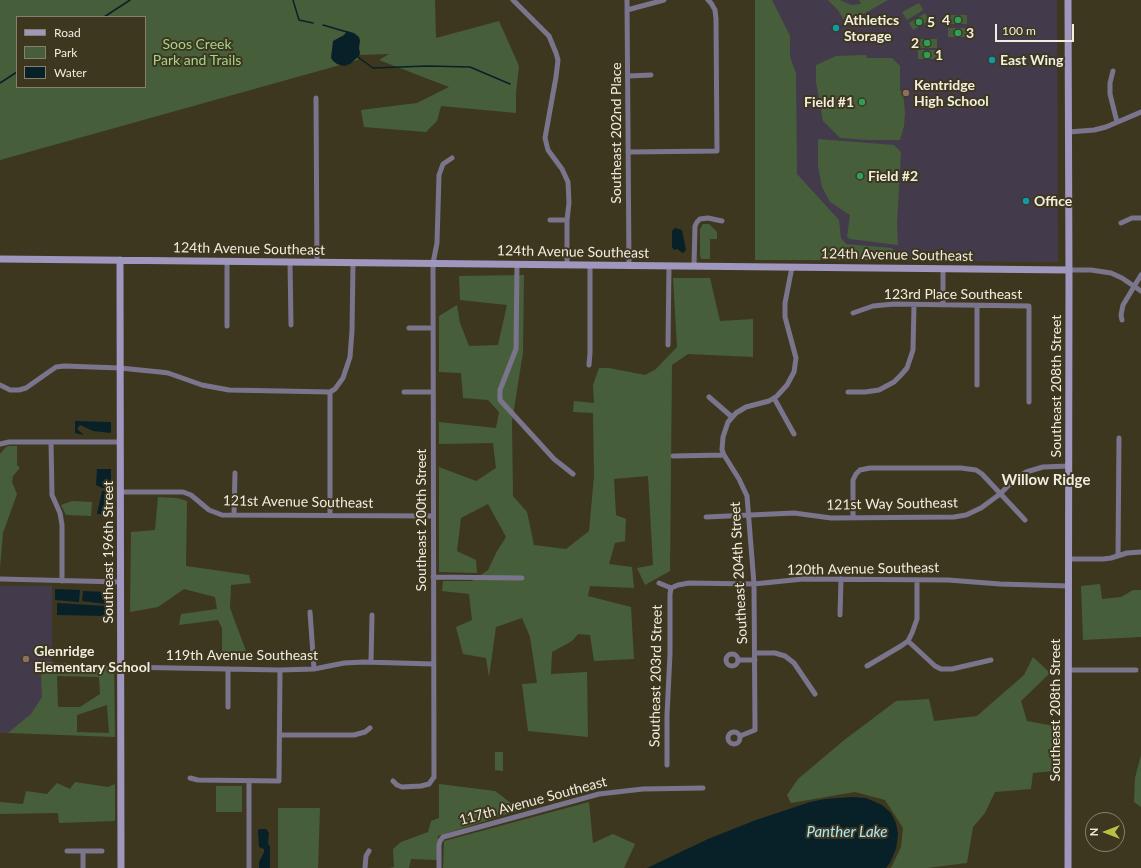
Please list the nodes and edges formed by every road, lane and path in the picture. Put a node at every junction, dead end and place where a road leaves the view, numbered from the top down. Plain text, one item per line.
1 (513, 0) edge
2 (627, 0) edge
3 (664, 0) edge
4 (708, 0) edge
5 (1068, 0) edge
6 (627, 10) junction
7 (1113, 72) dead end
8 (651, 75) dead end
9 (628, 76) junction
10 (316, 98) dead end
11 (1141, 112) edge
12 (1117, 122) junction
13 (1069, 132) junction
14 (628, 152) junction
15 (452, 158) dead end
16 (1141, 218) edge
17 (550, 220) dead end
18 (567, 220) junction
19 (722, 221) dead end
20 (1121, 223) dead end
21 (0, 259) edge
22 (120, 260) junction
23 (227, 261) junction
24 (290, 262) junction
25 (317, 262) junction
26 (353, 263) junction
27 (433, 264) junction
28 (517, 264) junction
29 (568, 265) junction
30 (590, 265) junction
31 (629, 265) junction
32 (669, 266) junction
33 (694, 266) junction
34 (792, 267) junction
35 (943, 269) junction
36 (1069, 270) junction
37 (1141, 275) edge
38 (1133, 286) junction
39 (1141, 291) edge
40 (914, 305) junction
41 (943, 305) junction
42 (977, 306) junction
43 (854, 312) dead end
44 (1122, 320) dead end
45 (291, 325) dead end
46 (226, 326) dead end
47 (409, 328) dead end
48 (433, 328) junction
49 (668, 345) dead end
50 (589, 365) dead end
51 (120, 368) junction
52 (0, 385) edge
53 (977, 385) dead end
54 (330, 392) junction
55 (404, 392) dead end
56 (432, 392) junction
57 (848, 392) dead end
58 (709, 397) dead end
59 (774, 398) junction
60 (1029, 402) dead end
61 (732, 417) junction
62 (794, 434) dead end
63 (1119, 438) dead end
64 (52, 442) junction
65 (120, 442) junction
66 (0, 444) edge
67 (724, 455) junction
68 (673, 456) dead end
69 (1069, 466) junction
70 (235, 473) dead end
71 (573, 474) dead end
72 (120, 492) junction
73 (1000, 494) junction
74 (330, 514) junction
75 (234, 515) junction
76 (749, 515) junction
77 (433, 516) junction
78 (706, 517) dead end
79 (853, 518) junction
80 (1025, 520) dead end
81 (1141, 552) edge
82 (1118, 556) junction
83 (1069, 559) junction
84 (433, 577) junction
85 (522, 578) dead end
86 (0, 579) edge
87 (840, 579) junction
88 (62, 580) junction
89 (917, 580) junction
90 (121, 582) junction
91 (659, 583) dead end
92 (754, 584) junction
93 (1069, 586) junction
94 (671, 588) junction
95 (310, 612) dead end
96 (372, 615) dead end
97 (840, 615) dead end
98 (908, 641) junction
99 (755, 653) junction
100 (738, 660) dead end
101 (755, 660) junction
102 (991, 660) dead end
103 (371, 662) junction
104 (434, 664) junction
105 (868, 666) dead end
106 (121, 667) junction
107 (228, 668) junction
108 (314, 669) junction
109 (280, 670) junction
110 (1068, 670) junction
111 (1136, 670) dead end
112 (815, 694) dead end
113 (228, 706) dead end
114 (370, 728) dead end
115 (280, 734) junction
116 (740, 736) dead end
117 (667, 765) dead end
118 (190, 778) dead end
119 (249, 781) junction
120 (392, 781) dead end
121 (703, 788) dead end
122 (67, 851) dead end
123 (83, 851) junction
124 (102, 851) dead end
125 (369, 851) dead end
126 (83, 868) edge
127 (121, 868) edge
128 (249, 868) edge
129 (366, 868) edge
130 (439, 868) edge
131 (1068, 868) edge

1 - 18 street
2 - 6 street, Southeast 202nd Place
3 - 6 street
4 - 14 street
5 - 13 street, Southeast 208th Street
6 - 9 street, Southeast 202nd Place
7 - 12 street
8 - 9 street
9 - 14 street, Southeast 202nd Place
10 - 25 street
11 - 12 street
12 - 13 street
13 - 36 street, Southeast 208th Street
14 - 31 street, Southeast 202nd Place
15 - 27 street, Southeast 200th Street
16 - 20 street
17 - 18 street
18 - 29 street
19 - 33 street
21 - 22 street, 124th Avenue Southeast
22 - 23 street, 124th Avenue Southeast
22 - 51 street, Southeast 196th Street
23 - 24 street, 124th Avenue Southeast
23 - 46 street
24 - 25 street, 124th Avenue Southeast
24 - 45 street
25 - 26 street, 124th Avenue Southeast
26 - 27 street, 124th Avenue Southeast
26 - 54 street
27 - 28 street, 124th Avenue Southeast
27 - 48 street, Southeast 200th Street
28 - 29 street, 124th Avenue Southeast
28 - 71 street
29 - 30 street, 124th Avenue Southeast
30 - 31 street, 124th Avenue Southeast
30 - 50 street
31 - 32 street, 124th Avenue Southeast
32 - 33 street, 124th Avenue Southeast
32 - 49 street
33 - 34 street, 124th Avenue Southeast
34 - 35 street, 124th Avenue Southeast
34 - 59 street
35 - 36 street, 124th Avenue Southeast
35 - 41 street
36 - 38 street, 124th Avenue Southeast
36 - 69 street, Southeast 208th Street
37 - 38 street
38 - 39 street, 124th Avenue Southeast
38 - 44 street
40 - 41 street, 123rd Place Southeast
40 - 43 street, 123rd Place Southeast
40 - 57 street
41 - 42 street, 123rd Place Southeast
42 - 53 street
42 - 60 street, 123rd Place Southeast
47 - 48 street
48 - 56 street, Southeast 200th Street
51 - 52 street
51 - 54 street
51 - 65 street, Southeast 196th Street
54 - 74 street
55 - 56 street
56 - 77 street, Southeast 200th Street
58 - 61 street
59 - 61 street
59 - 62 street
61 - 67 street
63 - 82 street
64 - 65 street
64 - 66 street
64 - 88 street
65 - 72 street, Southeast 196th Street
67 - 68 street
67 - 76 street, Southeast 204th Street
69 - 73 street, 121st Way Southeast
69 - 83 street, Southeast 208th Street
70 - 75 street
72 - 75 street, 121st Avenue Southeast
72 - 90 street, Southeast 196th Street
73 - 79 street, 121st Way Southeast
73 - 79 street
73 - 80 street
74 - 75 street, 121st Avenue Southeast
74 - 77 street, 121st Avenue Southeast
76 - 78 street, 121st Way Southeast
76 - 79 street, 121st Way Southeast
76 - 92 street, Southeast 204th Street
77 - 84 street, Southeast 200th Street
81 - 82 street
82 - 83 street
83 - 93 street, Southeast 208th Street
84 - 85 street
84 - 104 street, Southeast 200th Street
86 - 88 street
87 - 89 street, 120th Avenue Southeast
87 - 92 street, 120th Avenue Southeast
87 - 97 street
88 - 90 street
89 - 93 street, 120th Avenue Southeast
89 - 98 street
90 - 106 street, Southeast 196th Street
91 - 94 street
92 - 94 street, 120th Avenue Southeast
92 - 99 street, Southeast 204th Street
93 - 110 street, Southeast 208th Street
94 - 117 street, Southeast 203rd Street
95 - 108 street
96 - 103 street
98 - 102 street
98 - 105 street
99 - 101 street, Southeast 204th Street
99 - 112 street
100 - 101 street, Southeast 204th Street
101 - 116 street, Southeast 204th Street
103 - 104 street, 119th Avenue Southeast
103 - 108 street, 119th Avenue Southeast
104 - 120 street, Southeast 200th Street
106 - 107 street, 119th Avenue Southeast
106 - 127 street, Southeast 196th Street
107 - 109 street, 119th Avenue Southeast
107 - 113 street
108 - 109 street, 119th Avenue Southeast
109 - 115 street
110 - 111 street
110 - 131 street, Southeast 208th Street
114 - 115 street
115 - 119 street
118 - 119 street
119 - 128 street
121 - 130 street, 117th Avenue Southeast
122 - 123 street
123 - 124 street
123 - 126 street
125 - 129 street

